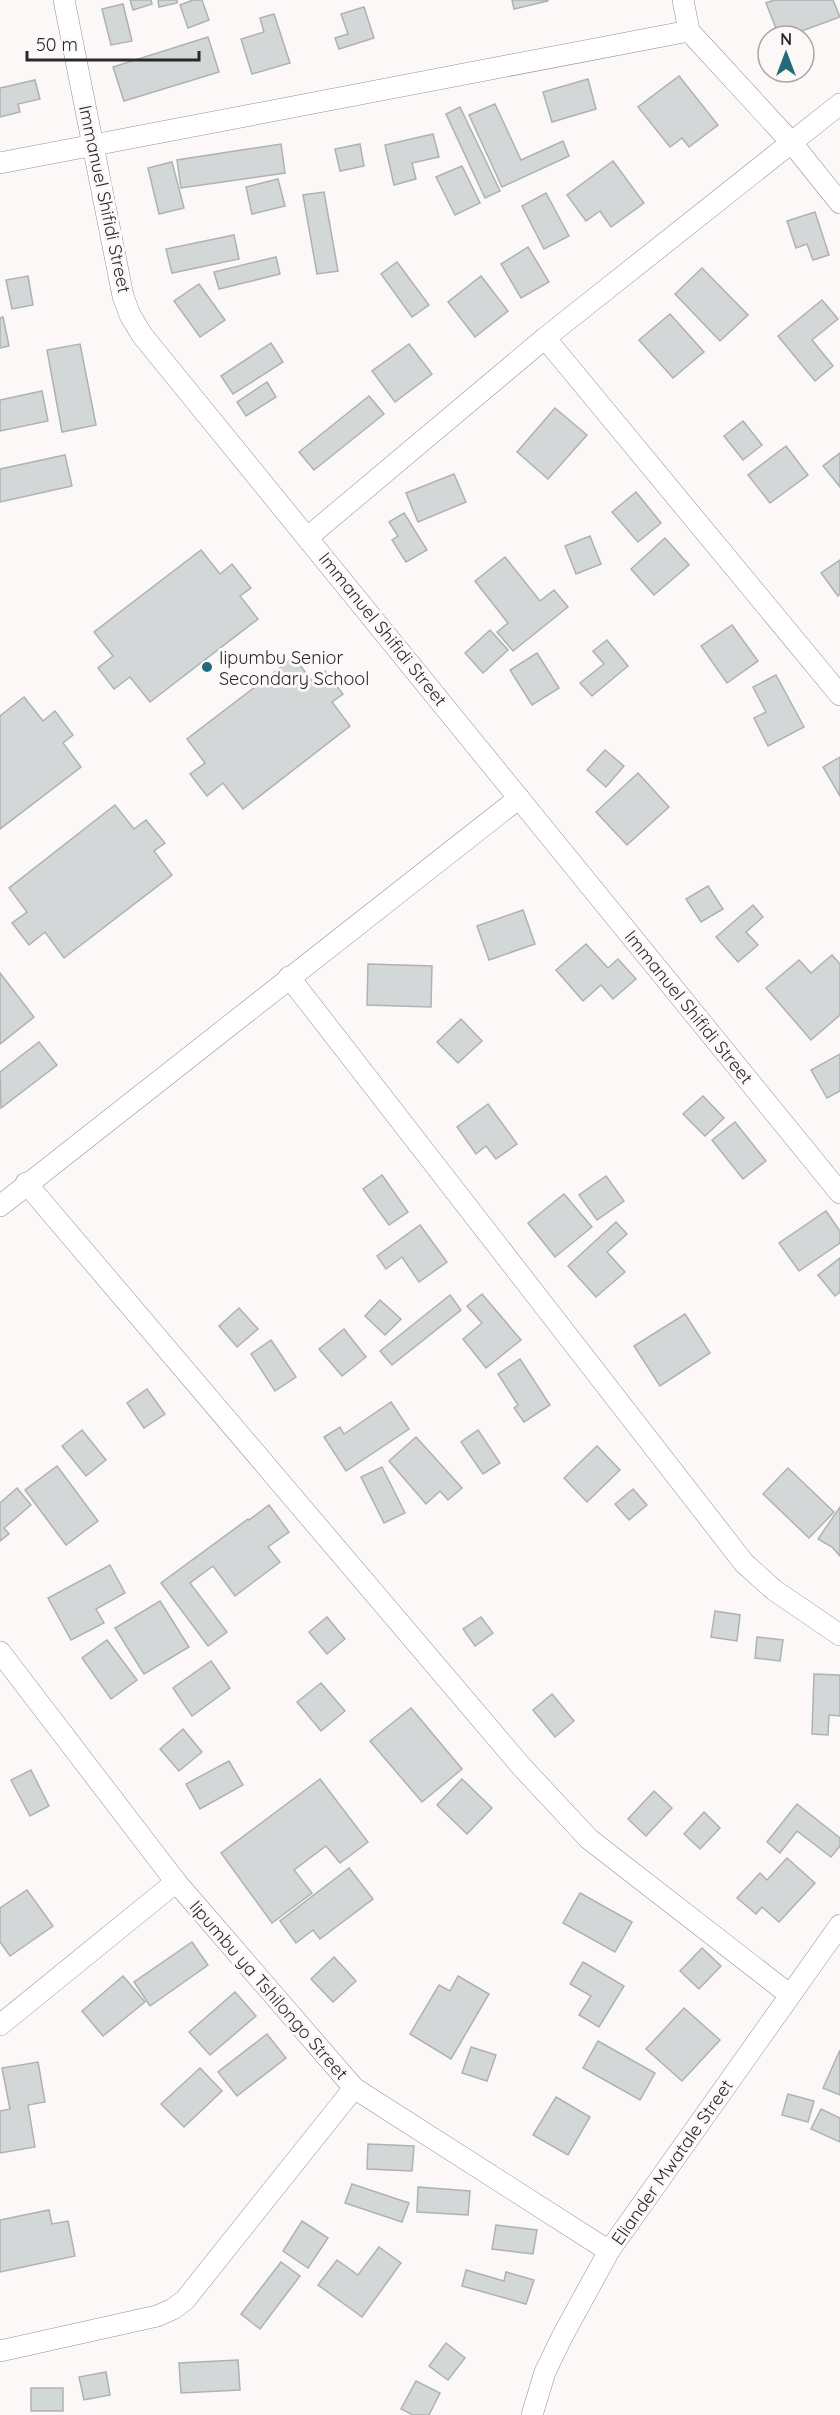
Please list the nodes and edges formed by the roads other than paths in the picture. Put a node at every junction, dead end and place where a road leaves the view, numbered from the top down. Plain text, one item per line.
1 (64, 0) edge
2 (683, 0) edge
3 (689, 31) junction
4 (840, 104) edge
5 (791, 142) junction
6 (93, 144) junction
7 (0, 163) edge
8 (840, 203) edge
9 (545, 338) junction
10 (308, 537) junction
11 (840, 695) edge
12 (519, 798) junction
13 (289, 977) junction
14 (26, 1183) junction
15 (840, 1193) edge
16 (0, 1206) edge
17 (840, 1635) edge
18 (0, 1652) edge
19 (176, 1882) junction
20 (840, 1925) edge
21 (790, 1995) junction
22 (0, 2025) edge
23 (354, 2088) junction
24 (609, 2251) junction
25 (0, 2351) edge
26 (532, 2415) edge

1 - 6 street, Immanuel Shifidi Street
2 - 3 street
3 - 5 street
3 - 6 street
4 - 5 street
5 - 8 street
5 - 9 street
6 - 7 street
6 - 10 street, Immanuel Shifidi Street
9 - 10 street
9 - 11 street
10 - 12 street, Immanuel Shifidi Street
12 - 13 street
12 - 15 street, Immanuel Shifidi Street
13 - 14 street
13 - 17 street
14 - 16 street
14 - 21 street
18 - 19 street, Iipumbu ya Tshilongo Street
19 - 22 street
19 - 23 street, Iipumbu ya Tshilongo Street
20 - 21 street, Eliander Mwatale Street
21 - 24 street, Eliander Mwatale Street
23 - 24 street, Iipumbu ya Tshilongo Street
23 - 25 street
24 - 26 street, Eliander Mwatale Street

